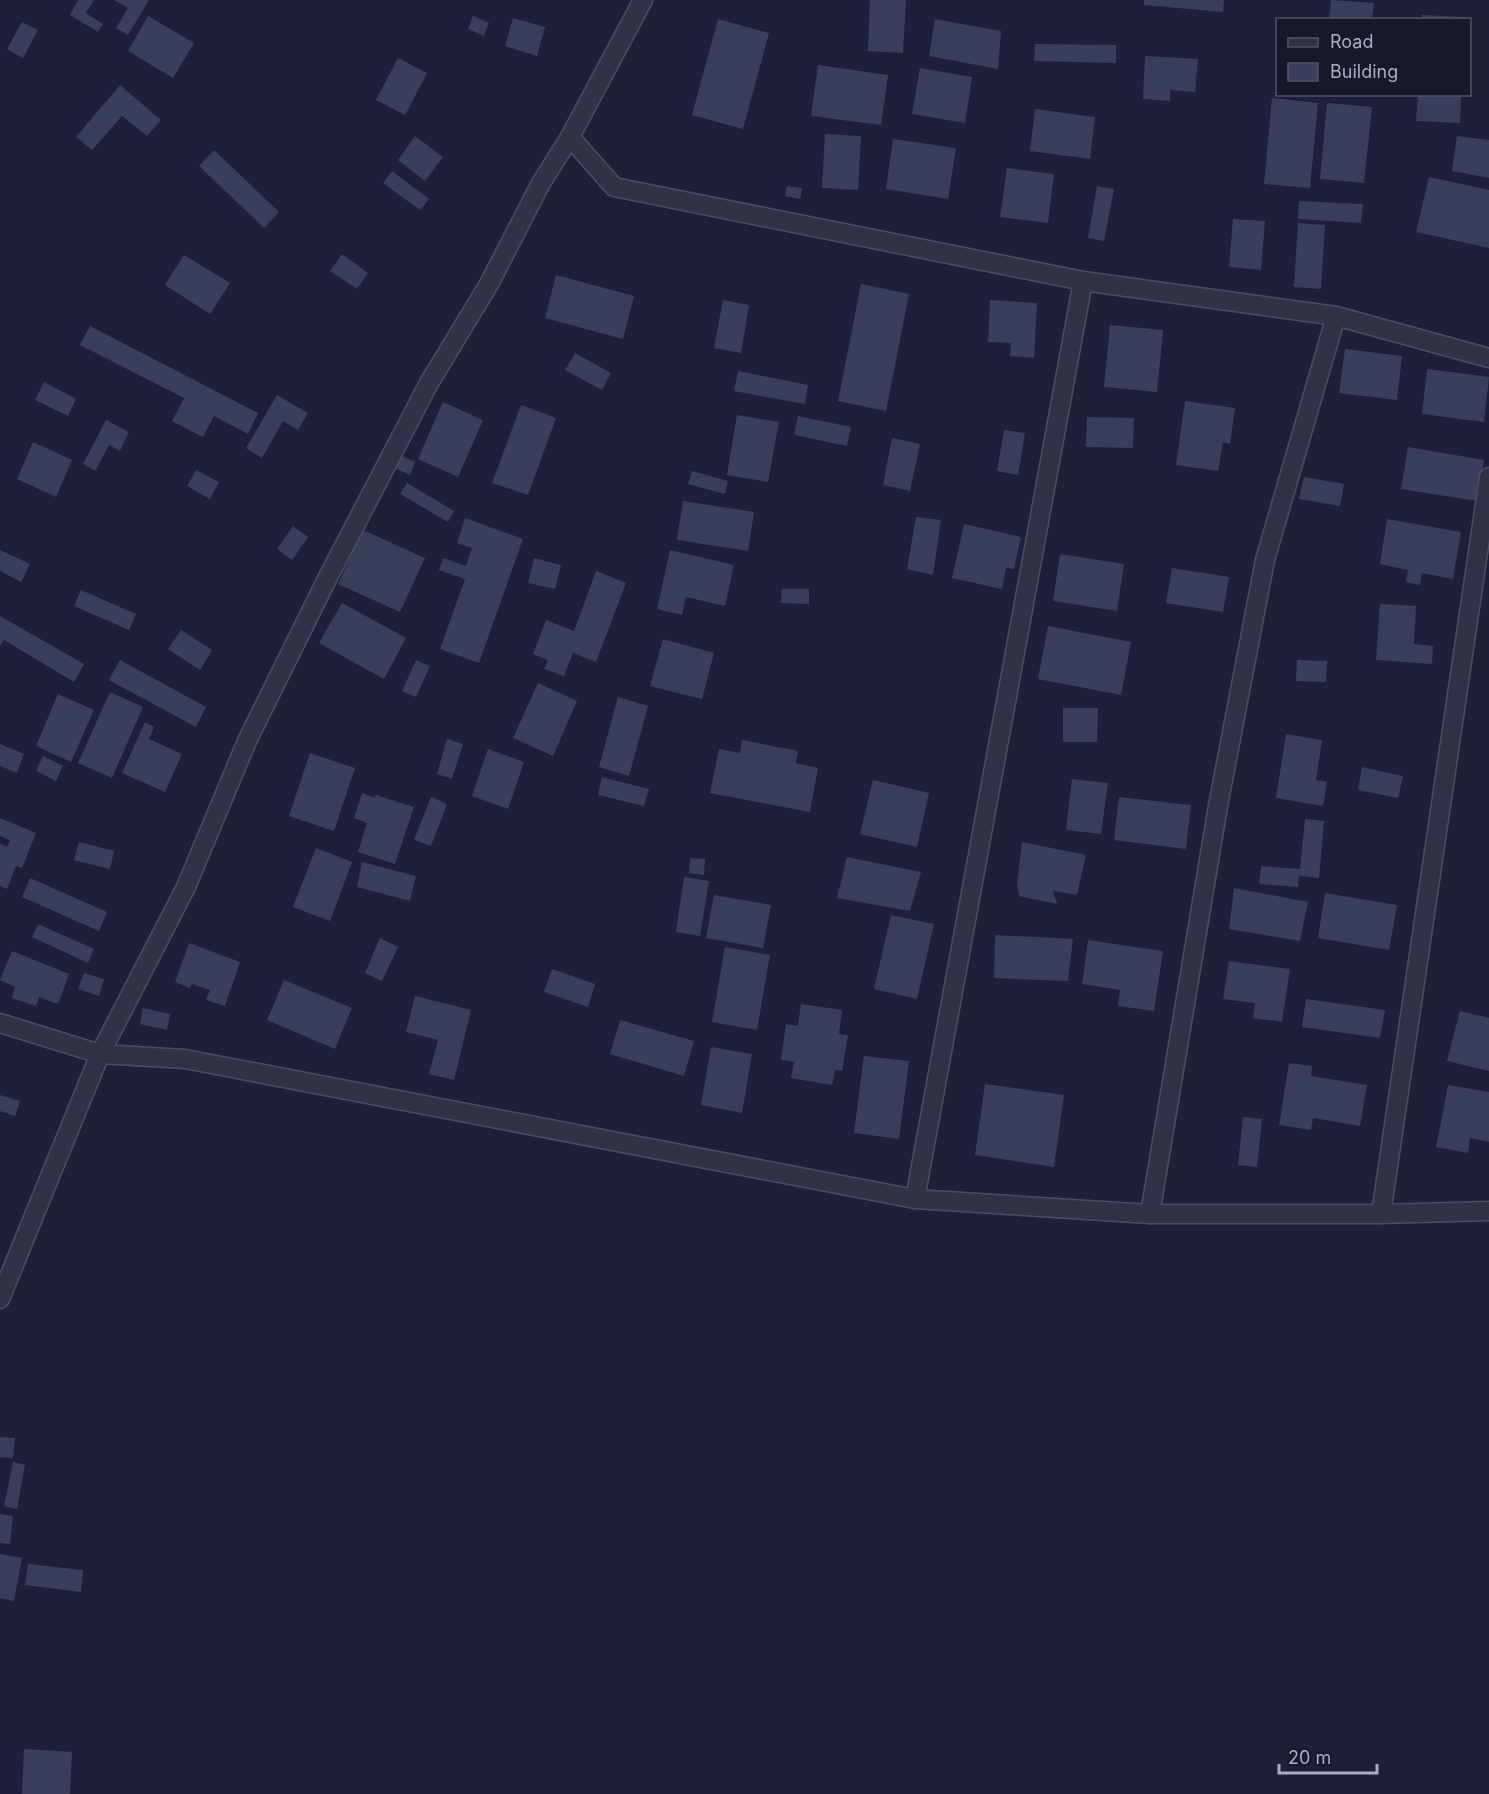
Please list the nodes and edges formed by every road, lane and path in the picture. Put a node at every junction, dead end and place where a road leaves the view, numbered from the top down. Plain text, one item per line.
1 (643, 0) edge
2 (570, 137) junction
3 (1083, 281) junction
4 (1336, 316) junction
5 (1489, 358) edge
6 (1489, 477) edge
7 (0, 1023) edge
8 (100, 1054) junction
9 (915, 1199) junction
10 (1489, 1211) edge
11 (1150, 1214) junction
12 (1381, 1214) junction
13 (0, 1299) edge

1 - 2 street
2 - 3 street
2 - 8 street
3 - 4 street
3 - 9 street
4 - 5 street
4 - 11 street
6 - 12 street
7 - 8 street
8 - 9 street
8 - 13 street
9 - 11 street
10 - 12 street
11 - 12 street

